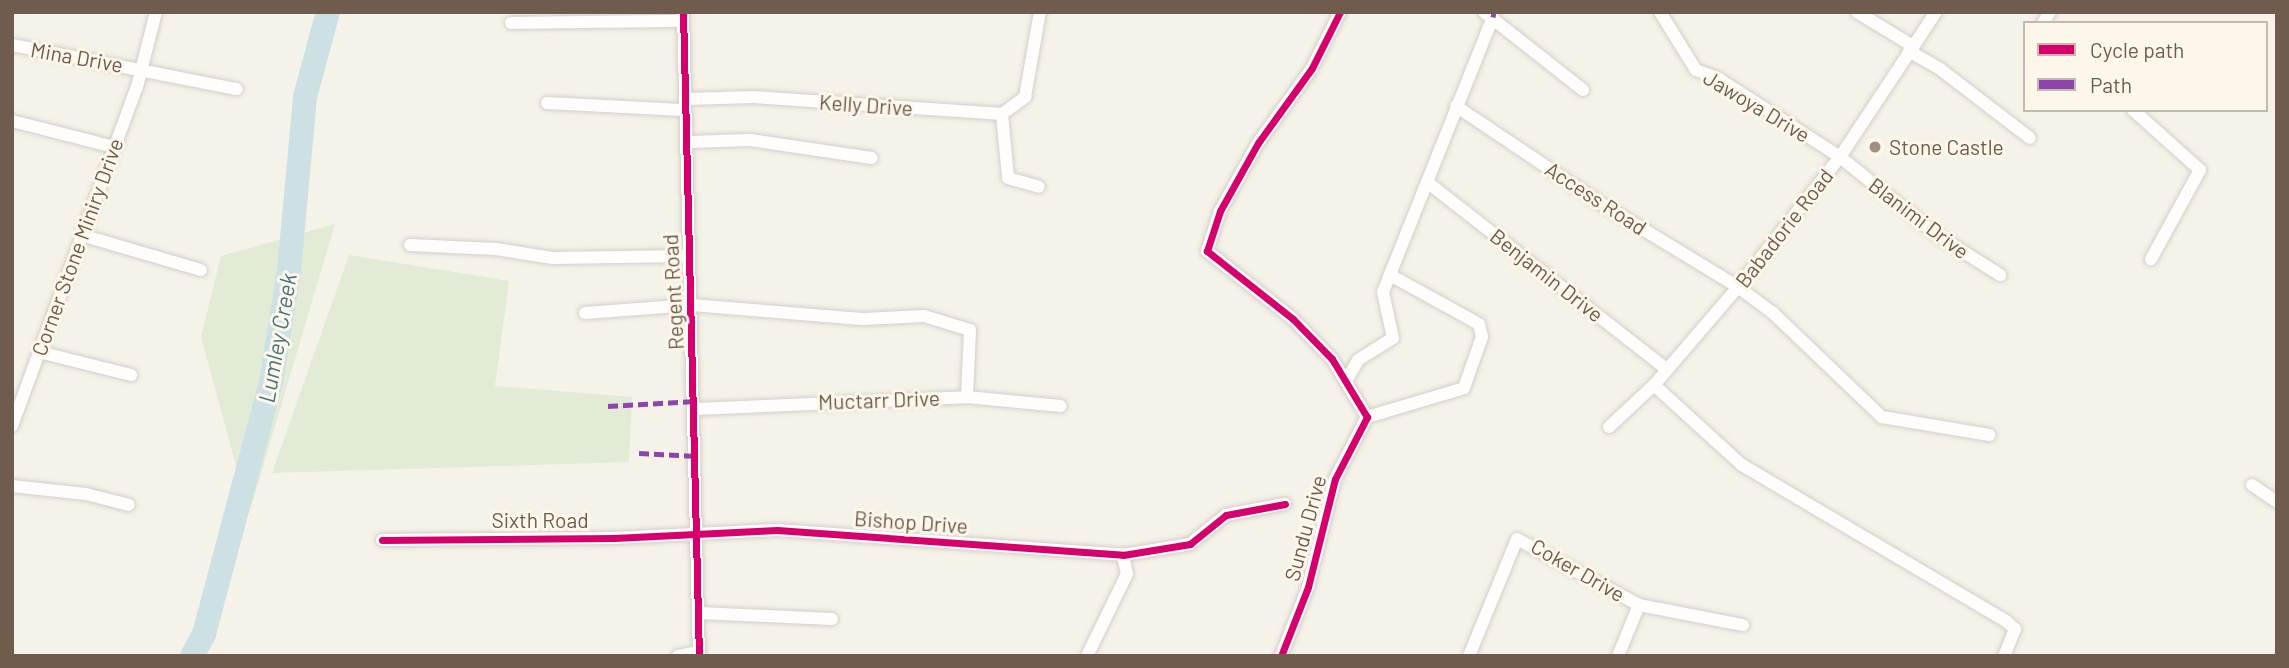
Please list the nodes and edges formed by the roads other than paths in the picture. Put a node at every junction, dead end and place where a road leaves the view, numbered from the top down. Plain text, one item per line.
1 (156, 12) edge
2 (1040, 12) edge
3 (1340, 12) edge
4 (1660, 12) edge
5 (1857, 12) edge
6 (1937, 12) edge
7 (1488, 15) edge
8 (683, 16) edge
9 (511, 23) dead end
10 (12, 45) edge
11 (1911, 49) junction
12 (142, 68) junction
13 (237, 89) dead end
14 (1583, 90) dead end
15 (547, 103) dead end
16 (685, 105) junction
17 (1456, 106) junction
18 (2137, 112) edge
19 (1002, 114) junction
20 (12, 121) edge
21 (2030, 138) dead end
22 (689, 142) junction
23 (114, 147) junction
24 (1840, 157) junction
25 (872, 158) dead end
26 (1427, 182) junction
27 (1039, 187) dead end
28 (82, 235) junction
29 (410, 245) dead end
30 (690, 256) junction
31 (2151, 259) dead end
32 (201, 270) dead end
33 (1390, 275) junction
34 (2000, 275) dead end
35 (1738, 287) junction
36 (692, 305) junction
37 (586, 313) dead end
38 (38, 352) junction
39 (1666, 369) junction
40 (131, 375) dead end
41 (1346, 380) junction
42 (1654, 385) junction
43 (967, 397) junction
44 (1061, 406) dead end
45 (696, 409) junction
46 (1367, 417) junction
47 (12, 426) edge
48 (1609, 426) dead end
49 (1989, 435) dead end
50 (2252, 485) dead end
51 (12, 486) edge
52 (2277, 502) edge
53 (129, 505) dead end
54 (1285, 505) dead end
55 (698, 536) junction
56 (382, 540) dead end
57 (1123, 555) junction
58 (1639, 605) junction
59 (699, 613) junction
60 (832, 619) dead end
61 (1743, 625) dead end
62 (699, 654) edge
63 (678, 656) edge
64 (1087, 656) edge
65 (1281, 656) edge
66 (1469, 656) edge
67 (1618, 656) edge
68 (2004, 656) edge

1 - 12 street, Corner Stone Miniry Drive
2 - 19 street
3 - 41 street
4 - 24 street, Jawoya Drive
5 - 11 street
6 - 11 street, Babadorie Road
7 - 14 street
7 - 17 street
8 - 9 street
8 - 16 street, Regent Road
10 - 12 street, Mina Drive
11 - 21 street
11 - 24 street, Babadorie Road
12 - 13 street, Mina Drive
12 - 23 street, Corner Stone Miniry Drive
15 - 16 street, Kelly Drive
16 - 19 street, Kelly Drive
16 - 22 street, Regent Road
17 - 26 street
17 - 35 street, Access Road
18 - 31 street
19 - 27 street
20 - 23 street
22 - 25 street
22 - 30 street, Regent Road
23 - 28 street, Corner Stone Miniry Drive
24 - 34 street, Blanimi Drive
24 - 35 street, Babadorie Road
26 - 33 street
26 - 39 street, Benjamin Drive
28 - 32 street
28 - 38 street, Corner Stone Miniry Drive
29 - 30 street
30 - 36 street, Regent Road
33 - 41 street
33 - 46 street
35 - 39 street, Babadorie Road
35 - 49 street, Access Road
36 - 37 street
36 - 43 street
36 - 45 street, Regent Road
38 - 40 street
38 - 47 street, Corner Stone Miniry Drive
39 - 42 street, Babadorie Road
41 - 46 street
42 - 48 street, Babadorie Road
42 - 68 street
43 - 44 street, Muctarr Drive
43 - 45 street, Muctarr Drive
45 - 55 street, Regent Road
46 - 65 street, Sundu Drive
50 - 52 street
51 - 53 street
54 - 57 street, Bishop Drive
55 - 56 street, Sixth Road
55 - 57 street, Bishop Drive
55 - 59 street, Regent Road
57 - 64 street
58 - 61 street
58 - 66 street, Coker Drive
58 - 67 street
59 - 60 street
59 - 62 street, Regent Road
62 - 63 street

